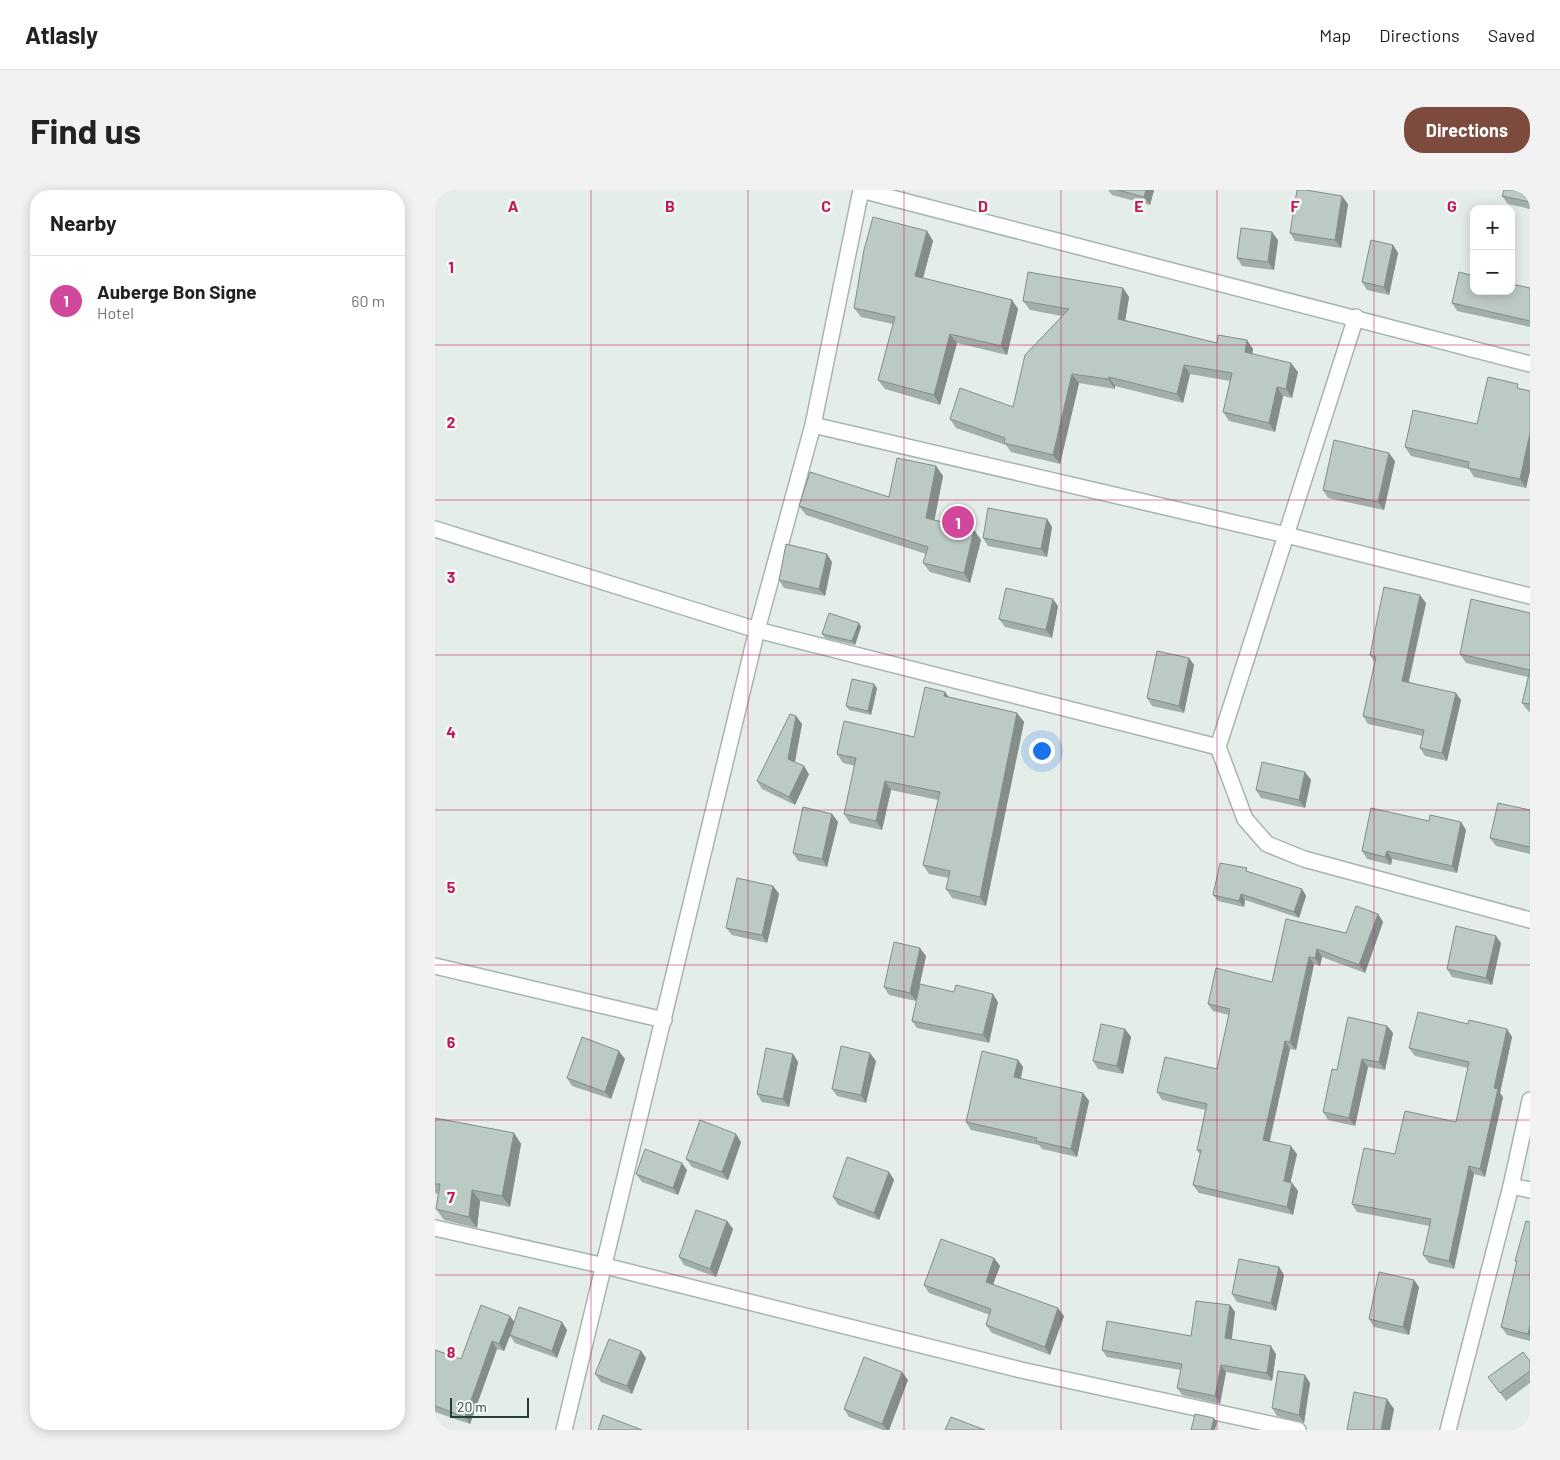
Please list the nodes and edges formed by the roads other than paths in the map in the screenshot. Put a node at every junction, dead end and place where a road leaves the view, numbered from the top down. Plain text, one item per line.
1 (861, 190) edge
2 (1356, 318) junction
3 (1530, 364) edge
4 (813, 425) junction
5 (435, 529) edge
6 (1286, 536) junction
7 (1530, 596) edge
8 (757, 630) junction
9 (1218, 747) junction
10 (1530, 920) edge
11 (435, 966) edge
12 (664, 1020) junction
13 (1530, 1100) edge
14 (1511, 1186) junction
15 (1530, 1190) edge
16 (435, 1228) edge
17 (605, 1266) junction
18 (564, 1430) edge
19 (1298, 1430) edge
20 (1448, 1430) edge

1 - 2 street
1 - 4 street
2 - 3 street
2 - 6 street
4 - 6 street
4 - 8 street
5 - 8 street
6 - 7 street
6 - 9 street
8 - 9 street
8 - 12 street
9 - 10 street
11 - 12 street
12 - 17 street
13 - 14 street
14 - 15 street
14 - 20 street
16 - 17 street
17 - 18 street
17 - 19 street

